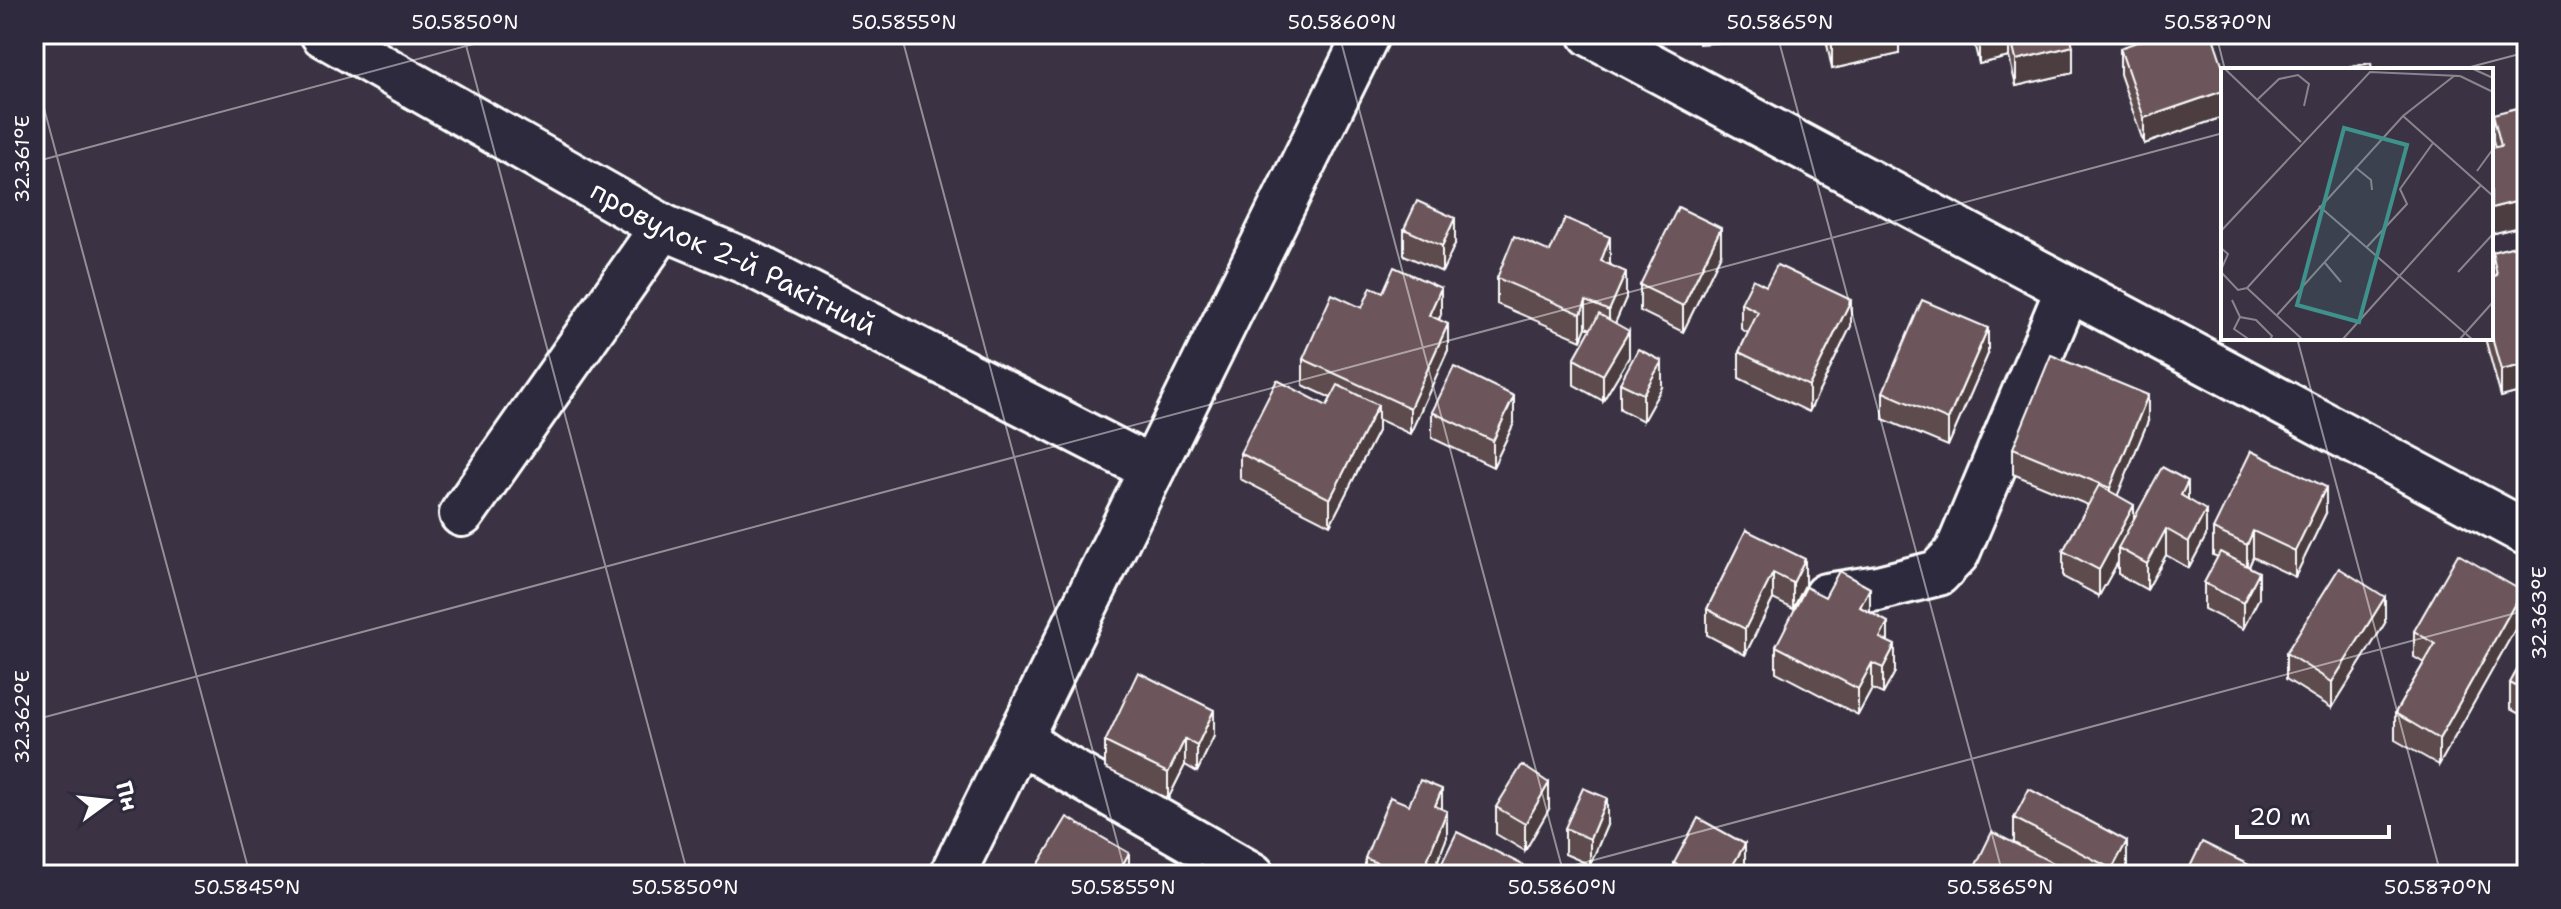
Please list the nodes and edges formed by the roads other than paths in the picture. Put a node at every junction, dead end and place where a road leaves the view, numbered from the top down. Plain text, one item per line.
1 (323, 34) edge
2 (1367, 34) edge
3 (1591, 34) edge
4 (663, 227) junction
5 (2068, 289) junction
6 (1152, 469) junction
7 (462, 514) dead end
8 (2527, 533) edge
9 (1826, 596) edge
10 (1019, 738) junction
11 (952, 875) edge
12 (1252, 875) edge

1 - 4 street, провулок 2-й Ракітний
2 - 6 street
3 - 5 street
4 - 6 street, провулок 2-й Ракітний
4 - 7 street
5 - 8 street
5 - 9 street
6 - 10 street
10 - 11 street
10 - 12 street

